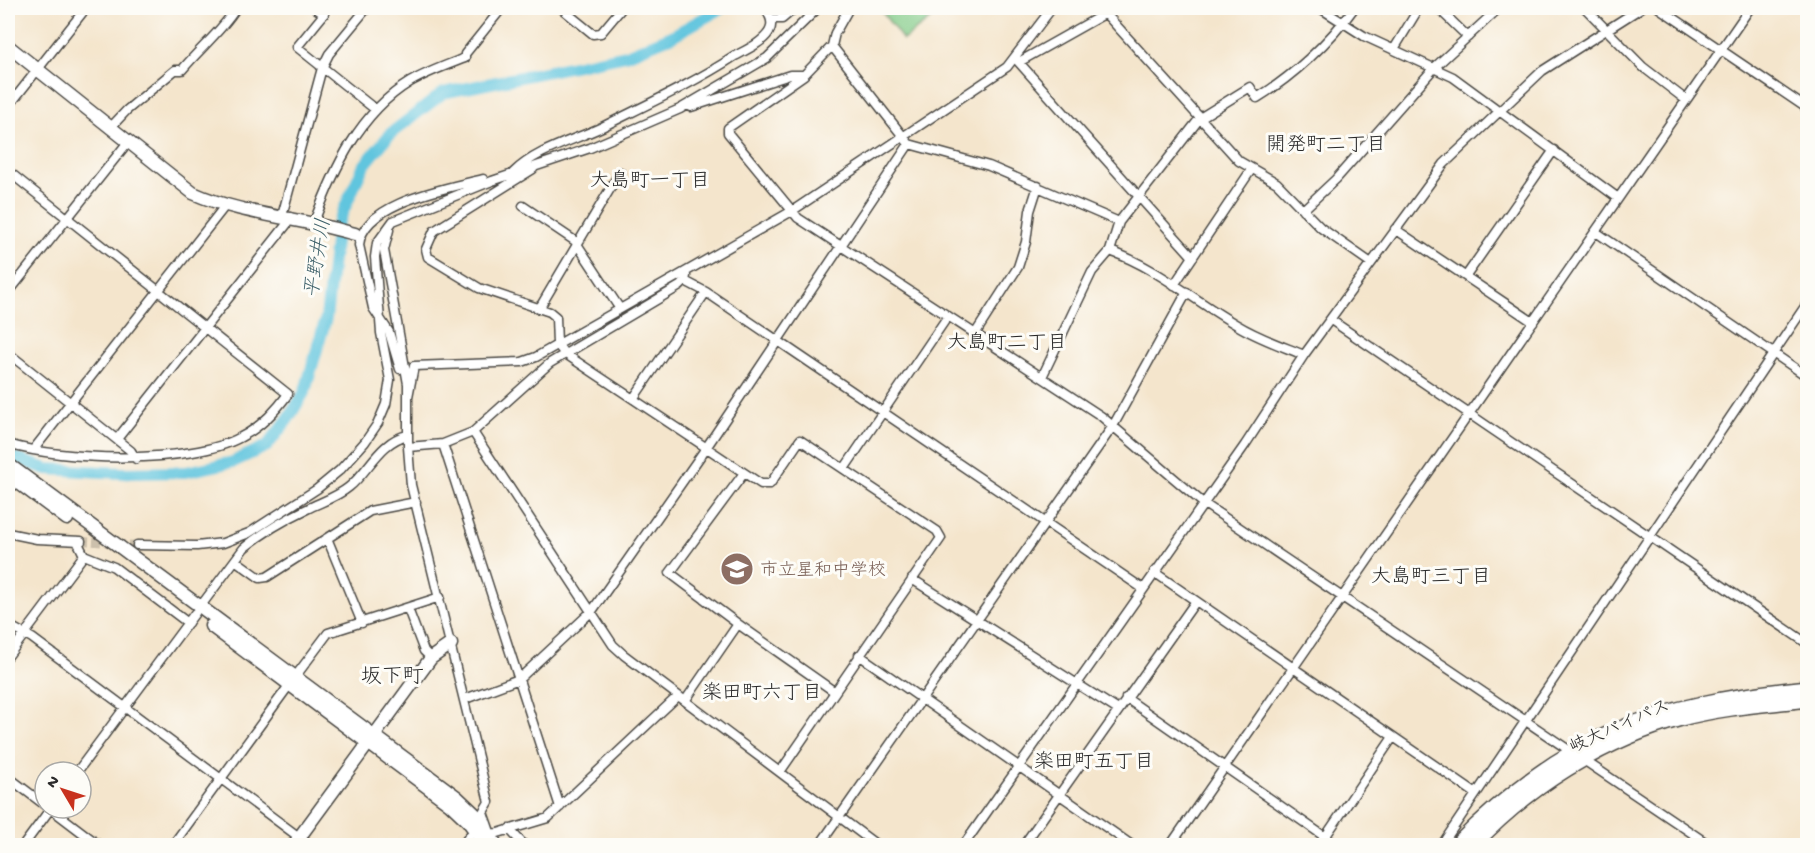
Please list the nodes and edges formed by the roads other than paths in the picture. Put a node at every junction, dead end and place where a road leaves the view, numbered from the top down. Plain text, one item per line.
1 (86, 8) edge
2 (236, 8) edge
3 (315, 8) edge
4 (367, 8) edge
5 (502, 8) edge
6 (561, 8) edge
7 (622, 8) edge
8 (765, 8) edge
9 (795, 8) edge
10 (818, 8) edge
11 (849, 8) edge
12 (1052, 8) edge
13 (1115, 8) edge
14 (1320, 8) edge
15 (1354, 8) edge
16 (1419, 8) edge
17 (1438, 8) edge
18 (1499, 8) edge
19 (1585, 8) edge
20 (1641, 8) edge
21 (1659, 8) edge
22 (1750, 8) edge
23 (1105, 13) junction
24 (772, 19) junction
25 (1343, 24) junction
26 (1606, 29) junction
27 (1468, 37) junction
28 (8, 46) edge
29 (832, 46) junction
30 (1394, 48) junction
31 (1720, 50) junction
32 (1017, 60) junction
33 (1435, 67) junction
34 (322, 68) junction
35 (37, 69) junction
36 (804, 75) junction
37 (1686, 100) junction
38 (8, 107) edge
39 (680, 109) junction
40 (1808, 109) edge
41 (376, 110) junction
42 (1500, 110) junction
43 (1200, 118) junction
44 (110, 128) junction
45 (906, 140) junction
46 (128, 142) junction
47 (1554, 150) junction
48 (533, 169) junction
49 (1251, 170) junction
50 (8, 171) edge
51 (620, 172) dead end
52 (512, 173) junction
53 (492, 181) junction
54 (1038, 186) junction
55 (1139, 195) junction
56 (1618, 198) junction
57 (225, 206) junction
58 (523, 206) dead end
59 (1303, 210) junction
60 (792, 211) junction
61 (286, 217) junction
62 (67, 218) junction
63 (393, 221) junction
64 (316, 222) junction
65 (1119, 222) junction
66 (1395, 229) junction
67 (1596, 232) junction
68 (357, 235) junction
69 (577, 244) junction
70 (842, 247) junction
71 (1110, 251) junction
72 (1193, 257) junction
73 (1371, 263) junction
74 (686, 276) junction
75 (1466, 276) junction
76 (1174, 285) junction
77 (158, 291) junction
78 (706, 292) junction
79 (1187, 292) junction
80 (8, 293) edge
81 (1808, 302) edge
82 (539, 309) junction
83 (621, 309) junction
84 (948, 316) junction
85 (382, 320) junction
86 (1331, 320) junction
87 (1533, 322) junction
88 (204, 328) junction
89 (975, 334) junction
90 (778, 340) junction
91 (557, 344) junction
92 (8, 352) edge
93 (564, 353) junction
94 (1773, 353) junction
95 (1304, 355) junction
96 (1042, 377) junction
97 (1808, 377) edge
98 (408, 397) junction
99 (633, 399) junction
100 (70, 402) junction
101 (884, 412) junction
102 (1470, 416) junction
103 (1113, 426) junction
104 (473, 432) junction
105 (408, 435) junction
106 (117, 439) junction
107 (8, 444) edge
108 (443, 444) junction
109 (408, 447) junction
110 (706, 448) junction
111 (33, 449) junction
112 (136, 459) junction
113 (8, 464) edge
114 (844, 469) junction
115 (744, 473) junction
116 (8, 474) edge
117 (416, 502) junction
118 (1203, 503) junction
119 (67, 514) junction
120 (1046, 522) junction
121 (8, 533) edge
122 (1648, 536) junction
123 (327, 538) junction
124 (138, 545) tunnel mouth
125 (84, 555) junction
126 (235, 560) junction
127 (1154, 572) junction
128 (912, 579) junction
129 (1142, 588) junction
130 (440, 597) junction
131 (1342, 597) junction
132 (1196, 601) junction
133 (408, 609) junction
134 (592, 611) junction
135 (194, 614) junction
136 (978, 620) junction
137 (362, 623) junction
138 (738, 624) junction
139 (8, 625) edge
140 (25, 633) junction
141 (451, 644) junction
142 (1808, 644) edge
143 (859, 655) junction
144 (8, 656) edge
145 (431, 658) junction
146 (1293, 668) junction
147 (519, 679) junction
148 (292, 681) junction
149 (1077, 683) junction
150 (1808, 688) edge
151 (835, 692) junction
152 (1126, 698) junction
153 (465, 699) junction
154 (682, 699) junction
155 (1808, 699) edge
156 (922, 700) junction
157 (125, 707) junction
158 (1118, 710) junction
159 (1524, 720) junction
160 (1394, 737) junction
161 (371, 740) junction
162 (1577, 756) junction
163 (86, 760) edge
164 (1225, 765) junction
165 (1018, 766) junction
166 (780, 772) junction
167 (8, 777) edge
168 (221, 779) junction
169 (1475, 793) junction
170 (1059, 794) junction
171 (33, 796) edge
172 (560, 807) junction
173 (841, 817) junction
174 (41, 820) edge
175 (66, 820) edge
176 (509, 829) junction
177 (484, 833) junction
178 (1325, 836) junction
179 (297, 841) edge
180 (23, 846) edge
181 (100, 846) edge
182 (172, 846) edge
183 (311, 846) edge
184 (462, 846) edge
185 (486, 846) edge
186 (497, 846) edge
187 (525, 846) edge
188 (819, 846) edge
189 (878, 846) edge
190 (963, 846) edge
191 (1023, 846) edge
192 (1133, 846) edge
193 (1170, 846) edge
194 (1319, 846) edge
195 (1338, 846) edge
196 (1441, 846) edge
197 (1456, 846) edge
198 (1472, 846) edge
199 (1711, 846) edge

1 - 35 street
2 - 44 street
3 - 34 street
4 - 34 street
5 - 41 street
6 - 7 street
8 - 24 street
9 - 24 street
10 - 39 street
11 - 29 street
12 - 32 street
13 - 23 street
14 - 25 street
15 - 25 street
16 - 30 street
17 - 27 street
18 - 27 street
19 - 26 street
20 - 26 street
21 - 31 street
22 - 31 street
23 - 32 street
23 - 43 street
24 - 52 street
25 - 30 street
25 - 43 street
26 - 37 street
26 - 42 street
27 - 33 street
28 - 35 main road
29 - 36 street
29 - 45 street
30 - 33 street
31 - 37 street
31 - 40 street
32 - 45 street
32 - 55 street
33 - 42 street
33 - 59 street
34 - 41 street
34 - 61 street
35 - 38 street
35 - 44 main road
36 - 39 street
36 - 60 street
37 - 56 street
39 - 48 street
41 - 64 street
42 - 47 street
42 - 66 street
43 - 49 street
43 - 55 street
44 - 46 main road
45 - 54 street
45 - 60 street
45 - 70 street
46 - 57 main road
46 - 62 street
47 - 56 street
47 - 75 street
48 - 52 street
48 - 82 street
49 - 59 street
49 - 72 street
50 - 62 street
51 - 69 street
52 - 53 street
53 - 63 street
53 - 68 street
54 - 65 street
54 - 89 street
55 - 65 street
55 - 72 street
56 - 67 street
57 - 61 main road
57 - 77 street
58 - 69 street
59 - 73 street
60 - 70 street
60 - 74 street
61 - 64 main road
61 - 88 street
62 - 77 street
62 - 80 street
63 - 85 street
63 - 98 street
64 - 68 main road
65 - 71 street
66 - 73 street
66 - 75 street
67 - 87 street
67 - 94 street
68 - 85 street
69 - 82 street
69 - 83 street
70 - 84 street
70 - 90 street
71 - 76 street
71 - 96 street
72 - 76 street
73 - 86 street
74 - 78 street
74 - 83 street
74 - 93 street
75 - 87 street
76 - 79 street
77 - 88 street
77 - 100 street
78 - 90 street
78 - 99 street
79 - 95 street
79 - 103 street
81 - 94 street
82 - 91 street
83 - 91 street
84 - 89 street
84 - 101 street
85 - 98 street
85 - 124 street
86 - 95 street
86 - 102 street
87 - 102 street
88 - 106 street
88 - 112 street
89 - 96 street
90 - 101 street
90 - 110 street
91 - 93 street
91 - 98 street
92 - 100 street
93 - 99 street
93 - 104 street
94 - 97 street
94 - 122 street
95 - 118 street
96 - 103 street
98 - 105 street
99 - 110 street
100 - 106 street
100 - 111 street
101 - 114 street
101 - 120 street
102 - 122 street
102 - 131 street
103 - 118 street
103 - 120 street
104 - 108 street
104 - 134 street
105 - 109 street
105 - 126 street
106 - 112 street
107 - 111 street
108 - 109 street
108 - 147 street
109 - 117 street
110 - 115 street
110 - 134 street
111 - 112 street
113 - 119 main road
114 - 115 street
114 - 128 street
115 - 138 street
116 - 119 main road
117 - 123 street
117 - 130 street
118 - 127 street
118 - 131 street
119 - 135 main road
120 - 129 street
120 - 136 street
121 - 125 street
122 - 142 street
122 - 159 street
123 - 126 street
123 - 137 street
125 - 135 street
125 - 140 street
126 - 135 street
127 - 129 street
127 - 132 street
128 - 136 street
128 - 143 street
129 - 149 street
130 - 133 street
130 - 141 street
131 - 146 street
131 - 159 street
132 - 146 street
132 - 152 street
133 - 137 street
133 - 145 street
134 - 147 street
134 - 154 street
135 - 148 main road
135 - 157 street
136 - 149 street
136 - 156 street
137 - 148 street
138 - 151 street
138 - 154 street
139 - 140 street
140 - 144 street
140 - 157 street
141 - 145 main road
141 - 153 street
143 - 151 street
143 - 156 street
145 - 161 main road
146 - 160 street
146 - 164 street
147 - 153 street
147 - 172 street
148 - 161 main road
148 - 168 street
149 - 158 street
149 - 165 street
150 - 162 highway, 岐大バイパス
151 - 166 street
152 - 158 street
152 - 164 street
153 - 177 street
154 - 166 street
154 - 172 street
155 - 162 highway, 岐大バイパス
156 - 165 street
156 - 173 street
157 - 163 street
157 - 168 street
158 - 170 street
159 - 162 street
159 - 169 street
160 - 169 street
160 - 178 street
161 - 177 main road
161 - 179 main road
162 - 197 highway, 岐大バイパス
162 - 198 highway, 岐大バイパス
162 - 199 street
164 - 178 street
164 - 193 street
165 - 170 street
165 - 190 street
166 - 173 street
167 - 171 street
168 - 179 street
168 - 182 street
169 - 196 street
170 - 191 street
170 - 192 street
172 - 176 street
173 - 188 street
173 - 189 street
174 - 180 street
175 - 181 street
176 - 177 street
176 - 187 street
177 - 184 street
177 - 185 main road
177 - 186 main road
178 - 194 street
178 - 195 street
179 - 183 street

